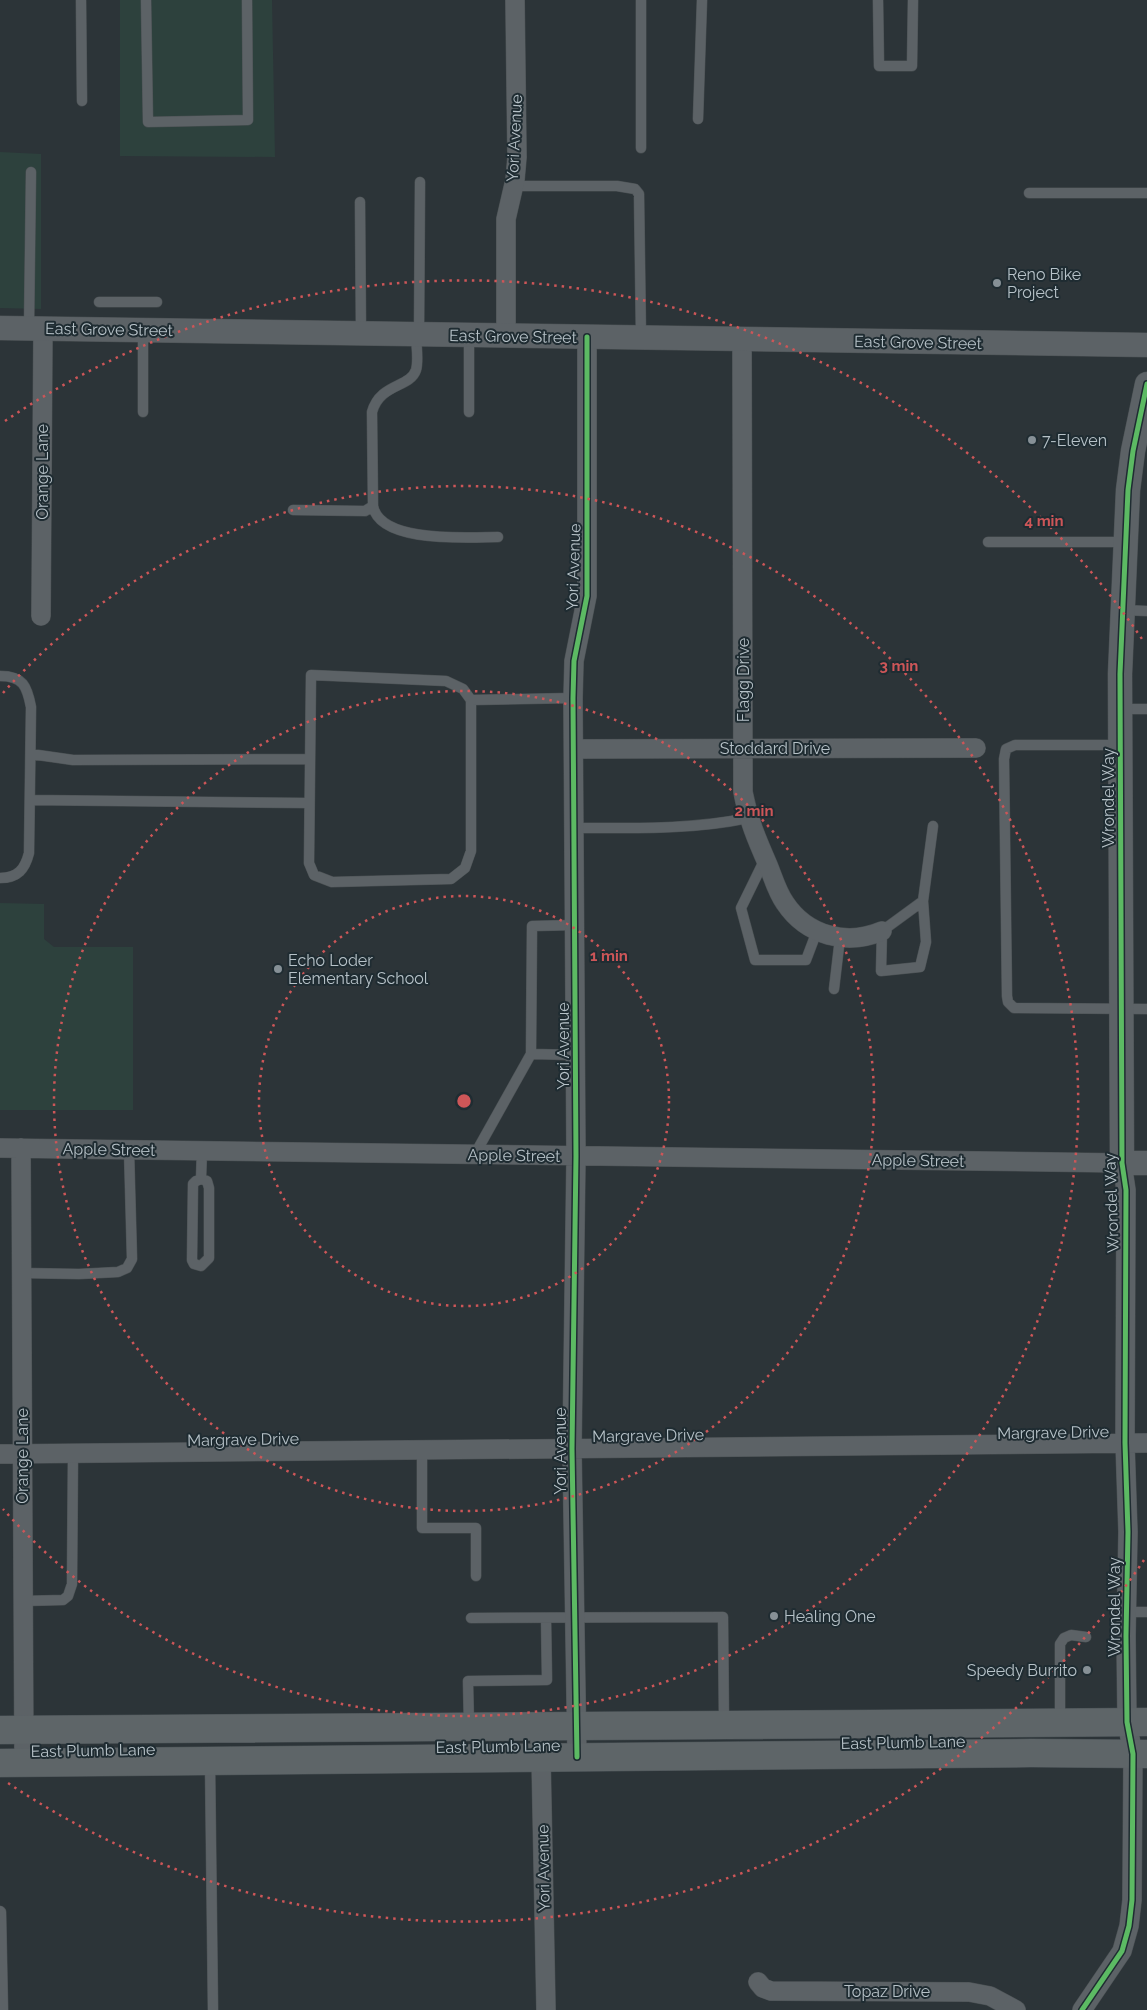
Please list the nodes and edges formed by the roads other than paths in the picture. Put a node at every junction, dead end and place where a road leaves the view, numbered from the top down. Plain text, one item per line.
1 (81, 0) edge
2 (146, 0) edge
3 (247, 0) edge
4 (515, 0) edge
5 (641, 0) edge
6 (702, 0) edge
7 (878, 0) edge
8 (914, 0) edge
9 (82, 101) dead end
10 (698, 119) dead end
11 (641, 148) dead end
12 (31, 172) dead end
13 (420, 182) dead end
14 (513, 186) junction
15 (1029, 193) dead end
16 (1147, 193) edge
17 (360, 202) dead end
18 (99, 302) dead end
19 (156, 302) dead end
20 (0, 328) edge
21 (36, 328) junction
22 (143, 330) junction
23 (361, 333) junction
24 (417, 334) junction
25 (469, 335) junction
26 (506, 336) junction
27 (587, 336) junction
28 (641, 337) junction
29 (742, 339) junction
30 (1147, 345) edge
31 (1147, 384) edge
32 (143, 412) dead end
33 (469, 412) dead end
34 (373, 506) junction
35 (293, 510) dead end
36 (498, 537) dead end
37 (988, 542) dead end
38 (1126, 542) junction
39 (1122, 610) junction
40 (1147, 611) edge
41 (41, 616) dead end
42 (0, 676) edge
43 (573, 698) junction
44 (471, 700) junction
45 (1120, 709) junction
46 (1147, 709) edge
47 (1120, 745) junction
48 (976, 748) dead end
49 (574, 749) junction
50 (743, 749) junction
51 (30, 754) junction
52 (309, 758) junction
53 (30, 800) junction
54 (308, 803) junction
55 (748, 818) junction
56 (934, 826) dead end
57 (574, 828) junction
58 (765, 860) junction
59 (0, 878) edge
60 (923, 901) junction
61 (575, 926) junction
62 (817, 931) junction
63 (882, 931) junction
64 (840, 938) junction
65 (834, 989) dead end
66 (1121, 1009) junction
67 (1147, 1009) edge
68 (531, 1054) junction
69 (576, 1055) junction
70 (0, 1148) edge
71 (21, 1148) junction
72 (129, 1150) junction
73 (202, 1150) junction
74 (476, 1154) junction
75 (576, 1156) junction
76 (1122, 1163) junction
77 (1147, 1163) edge
78 (201, 1179) junction
79 (22, 1273) junction
80 (1125, 1443) junction
81 (1147, 1443) edge
82 (572, 1449) junction
83 (422, 1450) junction
84 (73, 1453) junction
85 (0, 1454) edge
86 (22, 1454) junction
87 (476, 1576) dead end
88 (23, 1601) junction
89 (1126, 1612) junction
90 (1147, 1612) edge
91 (574, 1617) junction
92 (471, 1618) dead end
93 (546, 1618) junction
94 (1086, 1637) dead end
95 (1060, 1722) junction
96 (1137, 1722) edge
97 (724, 1724) junction
98 (576, 1725) junction
99 (469, 1726) junction
100 (539, 1726) junction
101 (12, 1729) edge
102 (1140, 1754) edge
103 (541, 1758) junction
104 (577, 1758) junction
105 (210, 1761) junction
106 (12, 1763) edge
107 (1, 1912) edge
108 (758, 1982) dead end
109 (3, 2010) edge
110 (213, 2010) edge
111 (546, 2010) edge
112 (1016, 2010) edge
113 (1082, 2010) edge

1 - 9 lane
2 - 3 lane
4 - 14 street, Yori Avenue
5 - 11 lane
6 - 10 lane
7 - 8 lane
12 - 21 lane
13 - 24 lane
14 - 26 street, Yori Avenue
14 - 28 lane
15 - 16 lane
17 - 23 lane
18 - 19 lane
20 - 21 street, East Grove Street
21 - 22 street, East Grove Street
21 - 41 street, Orange Lane
22 - 23 street, East Grove Street
22 - 32 lane
23 - 24 street, East Grove Street
24 - 25 street, East Grove Street
24 - 34 lane
25 - 26 street, East Grove Street
25 - 33 lane
26 - 27 street, East Grove Street
27 - 28 street, East Grove Street
27 - 43 street, Yori Avenue
28 - 29 street, East Grove Street
29 - 30 street, East Grove Street
29 - 50 street, Flagg Drive
31 - 38 street, Wrondel Way
34 - 35 lane
34 - 36 lane
37 - 38 lane
38 - 39 street, Wrondel Way
39 - 40 lane
39 - 45 street, Wrondel Way
42 - 51 lane
43 - 44 lane
43 - 49 street, Yori Avenue
44 - 52 lane
44 - 54 lane
45 - 46 lane
45 - 47 street, Wrondel Way
47 - 66 street, Wrondel Way
47 - 66 lane
48 - 50 street, Stoddard Drive
49 - 50 street, Stoddard Drive
49 - 57 street, Yori Avenue
50 - 55 street, Flagg Drive
51 - 52 lane
51 - 53 lane
52 - 54 lane
53 - 54 lane
53 - 59 lane
55 - 57 lane
55 - 58 street, Flagg Drive
56 - 60 lane
57 - 61 street, Yori Avenue
58 - 62 street, Flagg Drive
58 - 62 lane
60 - 63 lane
60 - 63 lane
61 - 68 lane
61 - 69 street, Yori Avenue
62 - 64 street, Flagg Drive
63 - 64 street, Flagg Drive
64 - 65 lane
66 - 67 lane
66 - 76 street, Wrondel Way
68 - 69 lane
68 - 74 lane
69 - 75 street, Yori Avenue
70 - 71 street, Apple Street
71 - 72 street, Apple Street
71 - 79 street, Orange Lane
72 - 73 street, Apple Street
72 - 79 lane
73 - 74 street, Apple Street
73 - 78 lane
74 - 75 street, Apple Street
75 - 76 street, Apple Street
75 - 82 street, Yori Avenue
76 - 77 street, Apple Street
76 - 80 street, Wrondel Way
78 - 78 lane
79 - 86 street, Orange Lane
80 - 81 street, Margrave Drive
80 - 82 street, Margrave Drive
80 - 89 street, Wrondel Way
82 - 83 street, Margrave Drive
82 - 91 street, Yori Avenue
83 - 84 street, Margrave Drive
83 - 87 lane
84 - 86 street, Margrave Drive
84 - 88 lane
85 - 86 street, Margrave Drive
86 - 88 street, Orange Lane
88 - 101 street, Orange Lane
89 - 90 lane
89 - 96 street, Wrondel Way
91 - 93 lane
91 - 97 lane
91 - 98 street, Yori Avenue
92 - 93 lane
93 - 99 lane
94 - 95 lane
95 - 96 main road, East Plumb Lane
95 - 97 main road, East Plumb Lane
96 - 102 street, Wrondel Way
97 - 98 main road, East Plumb Lane
98 - 100 main road, East Plumb Lane
98 - 104 street, Yori Avenue
99 - 100 main road, East Plumb Lane
99 - 101 main road, East Plumb Lane
100 - 103 street, Yori Avenue
101 - 106 street, Orange Lane
102 - 104 main road, East Plumb Lane
102 - 113 street, Wrondel Way
103 - 104 main road, East Plumb Lane
103 - 105 main road, East Plumb Lane
103 - 111 street, Yori Avenue
105 - 106 main road, East Plumb Lane
105 - 110 lane
107 - 109 lane
108 - 112 street, Topaz Drive

